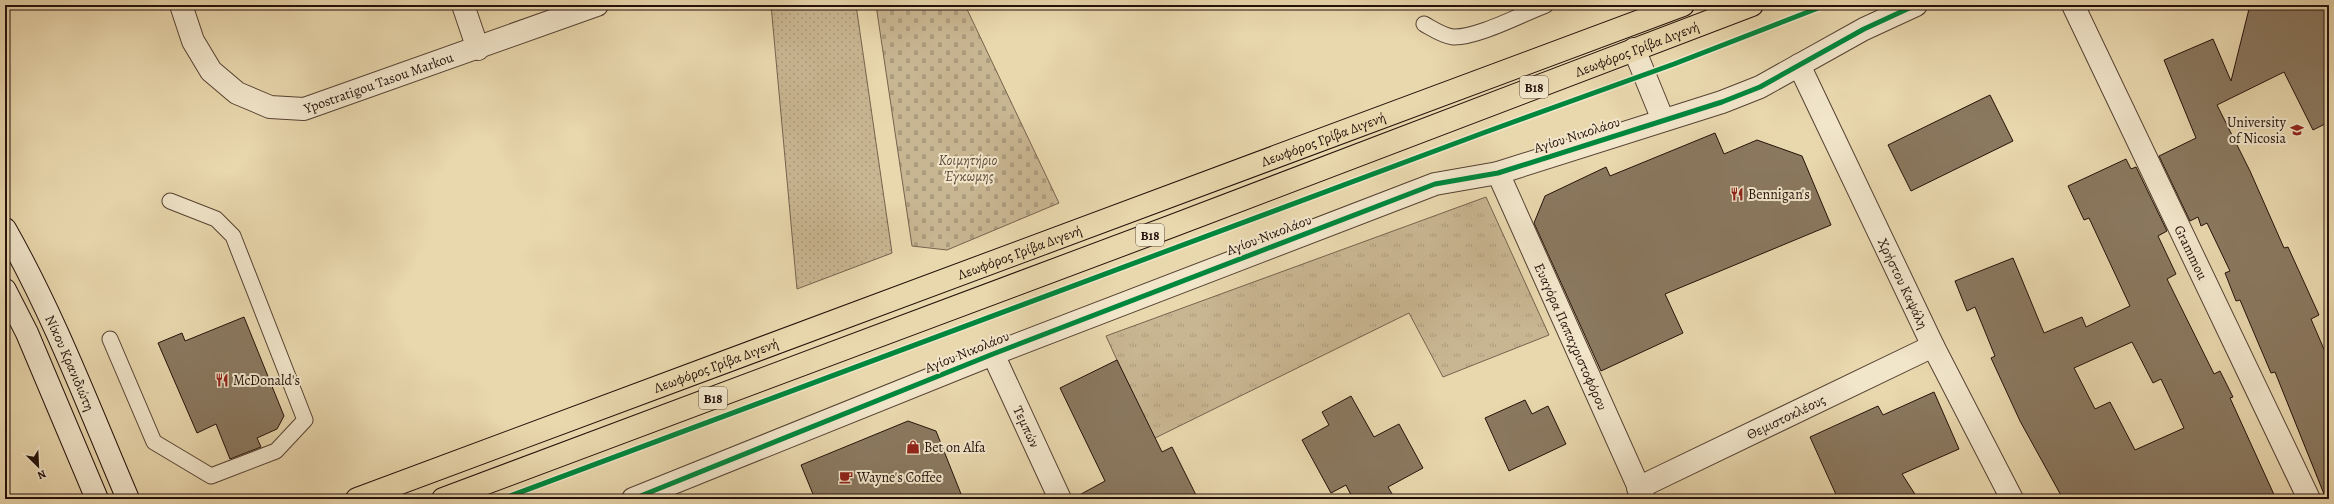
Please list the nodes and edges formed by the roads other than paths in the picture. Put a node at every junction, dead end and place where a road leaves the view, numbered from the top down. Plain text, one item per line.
1 (181, 5) edge
2 (463, 5) edge
3 (597, 5) edge
4 (1546, 5) edge
5 (1683, 5) edge
6 (1752, 5) edge
7 (1916, 5) edge
8 (2073, 5) edge
9 (1424, 24) dead end
10 (478, 49) junction
11 (1634, 49) junction
12 (1799, 65) junction
13 (1663, 120) junction
14 (1498, 173) junction
15 (170, 201) dead end
16 (5, 230) edge
17 (5, 290) edge
18 (110, 339) dead end
19 (1933, 346) junction
20 (993, 354) junction
21 (1641, 493) edge
22 (96, 499) edge
23 (128, 499) edge
24 (357, 499) edge
25 (443, 499) edge
26 (633, 499) edge
27 (1060, 499) edge
28 (2012, 499) edge
29 (2309, 499) edge

1 - 10 street, Ypostratigou Tasou Markou
2 - 10 street
3 - 10 street, Ypostratigou Tasou Markou
4 - 9 lane
5 - 24 main road, Λεωφόρος Γρίβα Διγενή / B18
6 - 11 main road, Λεωφόρος Γρίβα Διγενή / B18
7 - 12 street, Αγίου Νικολάου
8 - 29 street, Grammou
11 - 13 street
11 - 25 main road, Λεωφόρος Γρίβα Διγενή / B18
12 - 13 street, Αγίου Νικολάου
12 - 19 street, Χρήστου Καψάλη
13 - 14 street, Αγίου Νικολάου
14 - 20 street, Αγίου Νικολάου
14 - 21 street, Ευαγόρα Παπαχριστοφόρου
15 - 18 lane
16 - 23 street, Νίκου Κρανιδιώτη
17 - 22 street, Νίκου Κρανιδιώτη
19 - 21 street, Θεμιστοκλέους
19 - 28 street, Χρήστου Καψάλη
20 - 26 street, Αγίου Νικολάου
20 - 27 street, Τεμπών

